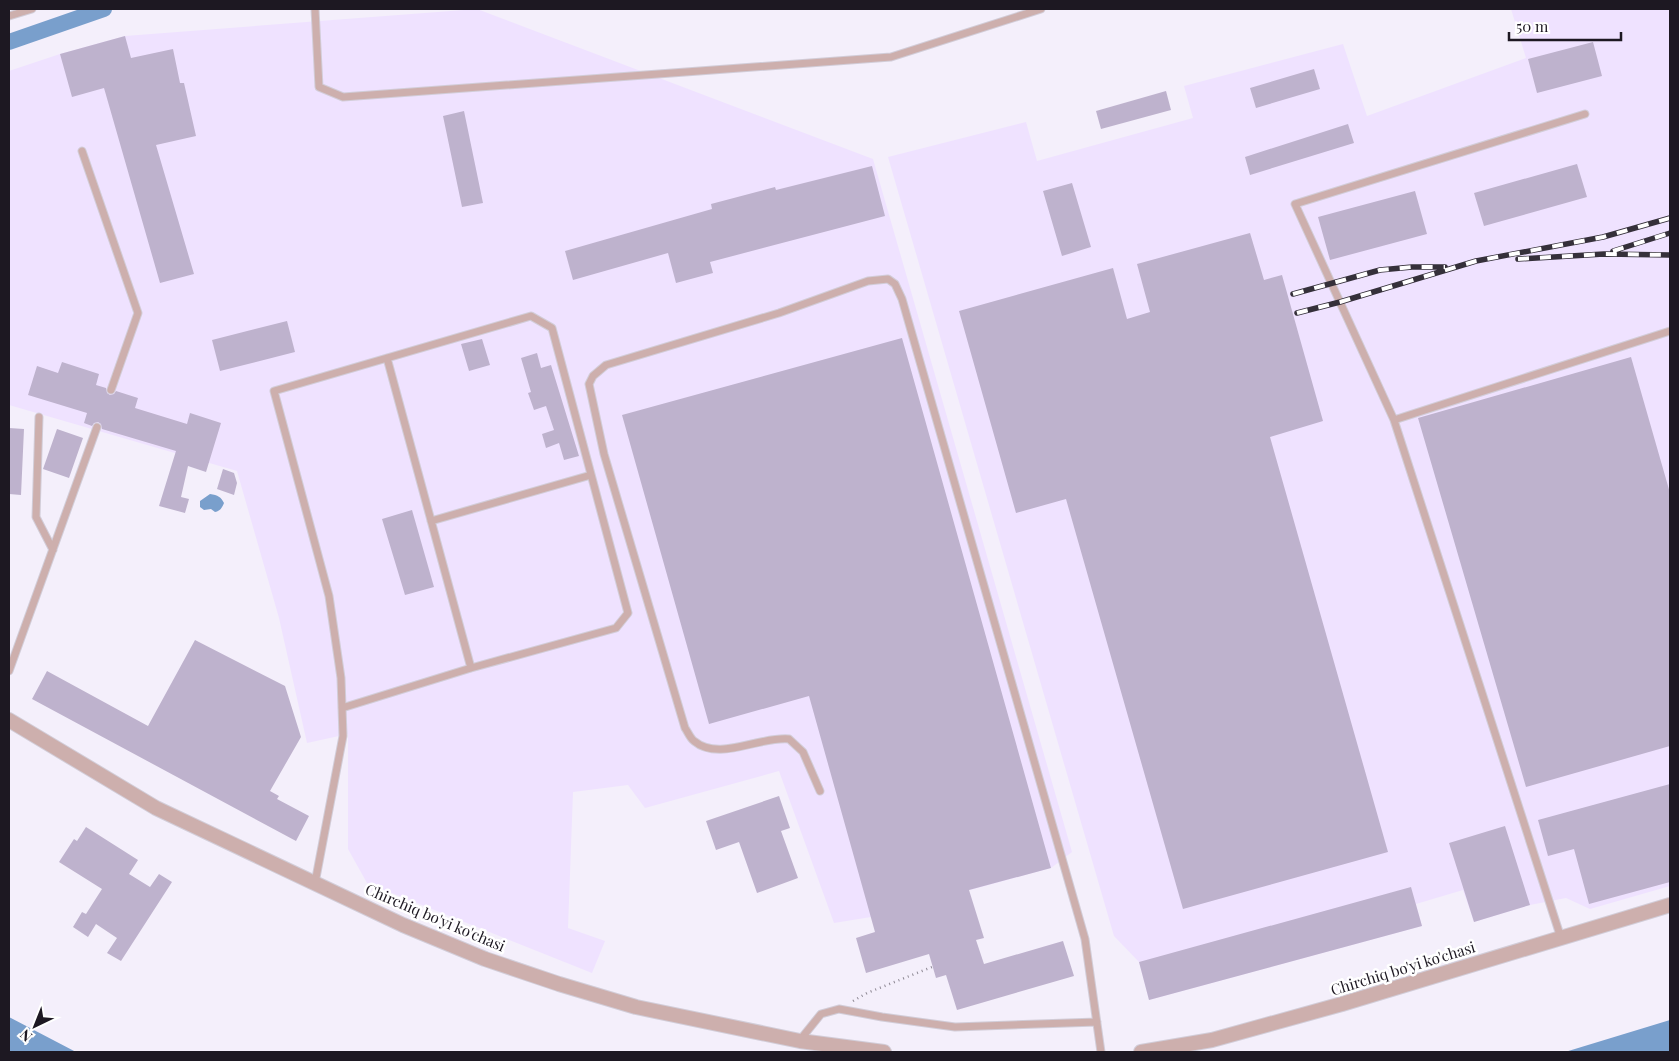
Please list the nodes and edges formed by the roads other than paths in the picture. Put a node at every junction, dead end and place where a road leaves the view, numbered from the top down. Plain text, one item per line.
1 (32, 9) edge
2 (315, 9) edge
3 (1041, 9) edge
4 (9, 16) edge
5 (1585, 114) dead end
6 (82, 151) dead end
7 (1670, 331) edge
8 (387, 358) junction
9 (111, 390) dead end
10 (39, 417) dead end
11 (1394, 420) junction
12 (97, 427) dead end
13 (591, 475) junction
14 (431, 521) junction
15 (53, 550) junction
16 (471, 668) junction
17 (9, 671) edge
18 (342, 708) junction
19 (9, 720) edge
20 (820, 791) dead end
21 (315, 883) junction
22 (1670, 905) edge
23 (1561, 938) junction
24 (1097, 1022) junction
25 (800, 1041) junction
26 (884, 1052) edge
27 (1101, 1052) edge
28 (1141, 1052) edge

1 - 4 lane
2 - 3 lane
5 - 11 lane
6 - 9 lane
7 - 11 lane
8 - 13 lane
8 - 14 lane
8 - 18 lane
10 - 15 lane
11 - 23 lane
12 - 15 lane
13 - 14 lane
13 - 16 lane
14 - 16 lane
15 - 17 lane
16 - 18 lane
18 - 21 lane
19 - 21 street, Chirchiq bo'yi ko'chasi
20 - 24 lane
21 - 25 street, Chirchiq bo'yi ko'chasi
22 - 23 street, Chirchiq bo'yi ko'chasi
23 - 28 street, Chirchiq bo'yi ko'chasi
24 - 25 lane
24 - 27 lane
25 - 26 street, Chirchiq bo'yi ko'chasi

